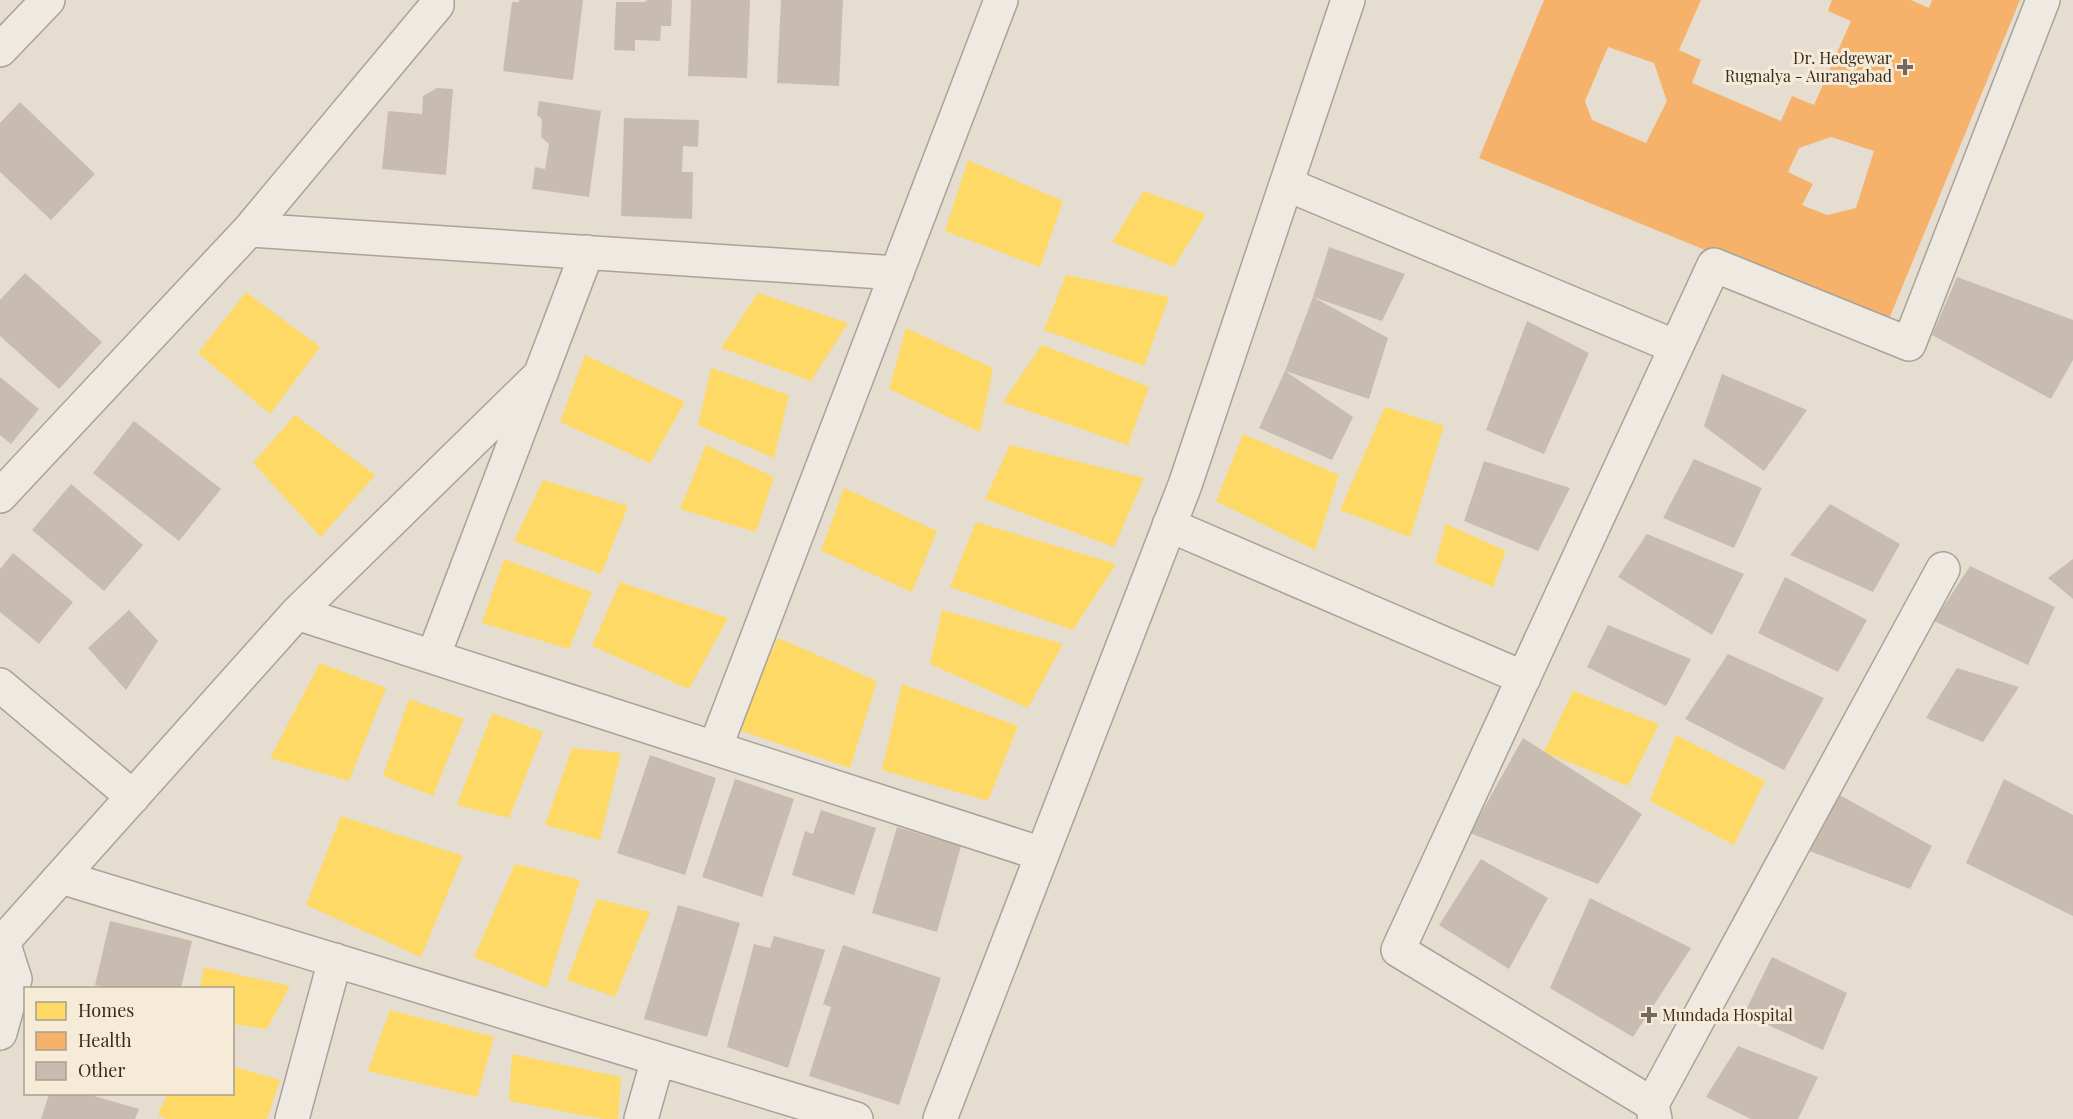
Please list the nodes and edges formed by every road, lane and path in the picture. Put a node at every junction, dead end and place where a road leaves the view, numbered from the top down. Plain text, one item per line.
1 (48, 0) edge
2 (437, 0) edge
3 (1001, 0) edge
4 (1348, 0) edge
5 (2043, 0) edge
6 (0, 50) edge
7 (1286, 184) junction
8 (249, 230) junction
9 (587, 252) junction
10 (897, 273) junction
11 (1676, 347) junction
12 (541, 374) junction
13 (0, 496) edge
14 (1169, 525) junction
15 (1943, 569) dead end
16 (297, 614) junction
17 (433, 657) junction
18 (1524, 678) junction
19 (0, 685) edge
20 (715, 748) junction
21 (133, 797) junction
22 (1042, 854) junction
23 (61, 877) junction
24 (1, 942) edge
25 (335, 960) junction
26 (0, 1033) edge
27 (658, 1059) junction
28 (1654, 1112) edge
29 (292, 1119) edge
30 (641, 1119) edge
31 (856, 1119) edge
32 (940, 1119) edge

1 - 6 street
2 - 8 street
3 - 10 street
4 - 7 street
5 - 11 street
7 - 11 street
7 - 14 street
8 - 9 street
8 - 13 street
9 - 10 street
9 - 12 street
10 - 20 street
11 - 18 street
12 - 16 street
12 - 17 street
14 - 18 street
14 - 22 street
15 - 28 street
16 - 17 street
16 - 21 street
17 - 20 street
18 - 28 street
19 - 21 street
20 - 22 street
21 - 23 street
22 - 32 street
23 - 24 street
23 - 25 street
24 - 26 street
25 - 27 street
25 - 29 street
27 - 30 street
27 - 31 street

